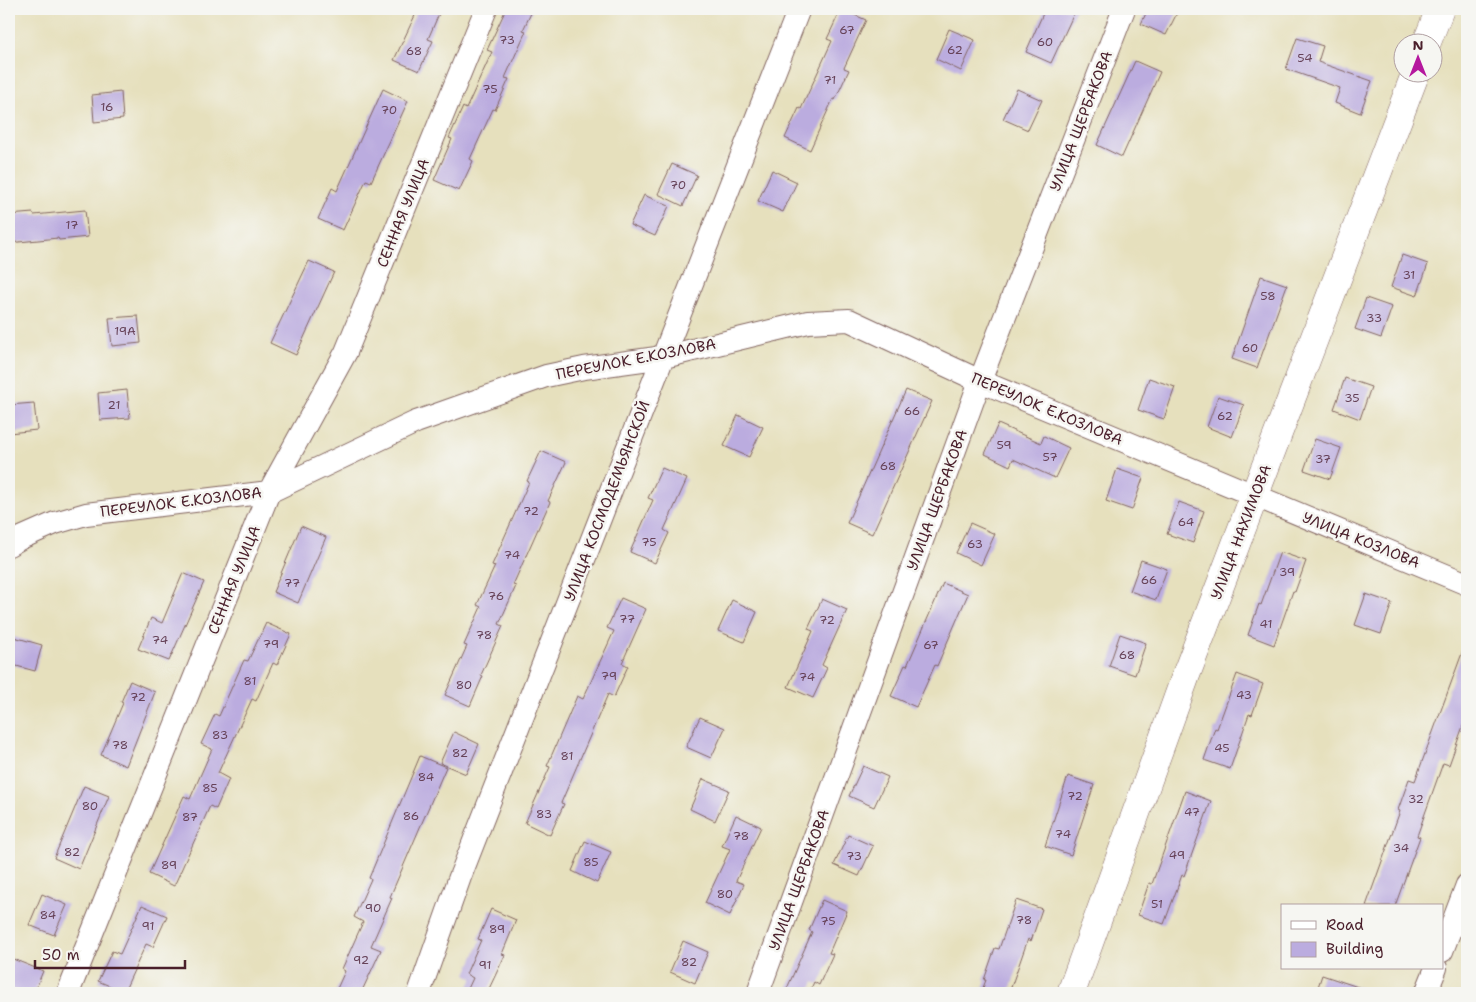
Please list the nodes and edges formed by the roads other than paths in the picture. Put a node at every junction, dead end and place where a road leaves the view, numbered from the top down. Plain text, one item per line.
1 (486, 9) edge
2 (799, 9) edge
3 (1124, 9) edge
4 (1440, 9) edge
5 (1431, 32) edge
6 (1412, 82) edge
7 (664, 357) junction
8 (980, 381) junction
9 (270, 492) junction
10 (1255, 496) junction
11 (9, 546) edge
12 (1467, 584) edge
13 (1467, 885) edge
14 (1444, 946) edge
15 (1435, 970) edge
16 (68, 993) edge
17 (419, 993) edge
18 (758, 993) edge
19 (1071, 993) edge
20 (1426, 993) edge

1 - 9 street, СЕННАЯ УЛИЦА
2 - 7 street, УЛИЦА КОСМОДЕМЬЯНСКОЙ
3 - 8 street, УЛИЦА ЩЕРБАКОВА
4 - 5 main road
6 - 10 main road, УЛИЦА НАХИМОВА
7 - 8 street, ПЕРЕУЛОК Е.КОЗЛОВА
7 - 9 street, ПЕРЕУЛОК Е.КОЗЛОВА
7 - 17 street, УЛИЦА КОСМОДЕМЬЯНСКОЙ
8 - 10 street, ПЕРЕУЛОК Е.КОЗЛОВА
8 - 18 street, УЛИЦА ЩЕРБАКОВА
9 - 11 street, ПЕРЕУЛОК Е.КОЗЛОВА
9 - 16 street, СЕННАЯ УЛИЦА
10 - 12 street, УЛИЦА КОЗЛОВА
10 - 19 main road, УЛИЦА НАХИМОВА
13 - 14 street
15 - 20 street

